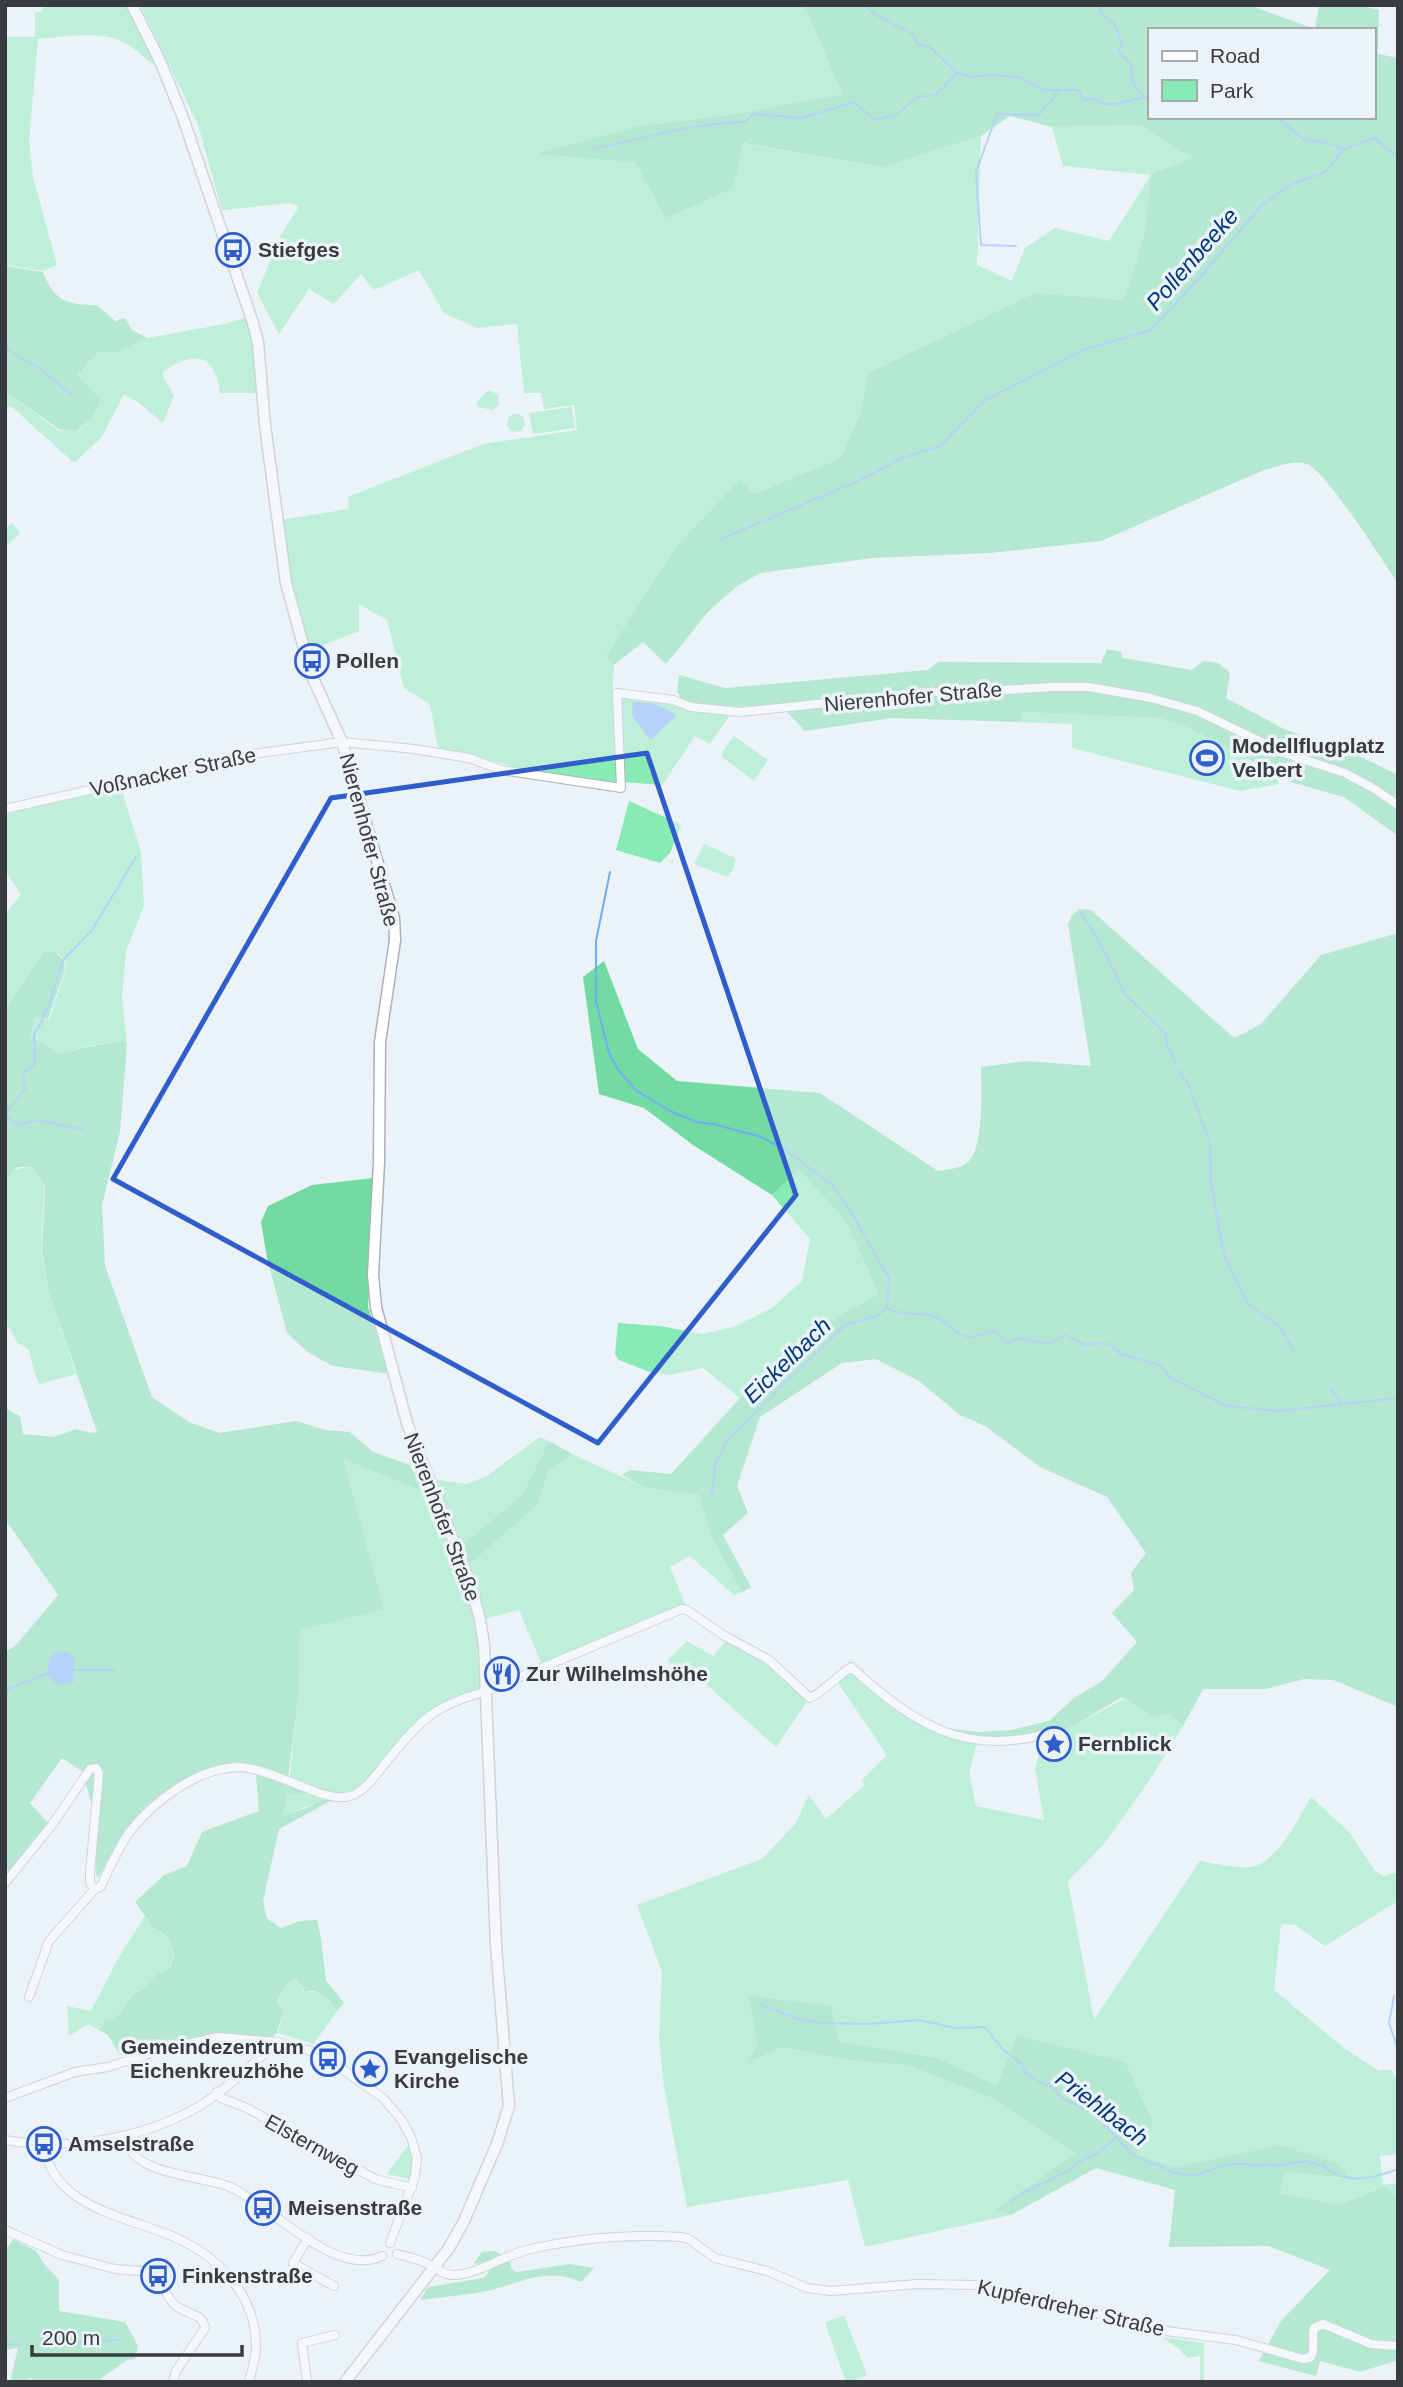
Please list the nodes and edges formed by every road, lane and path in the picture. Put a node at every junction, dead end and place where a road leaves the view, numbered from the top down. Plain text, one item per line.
1 (132, 5) edge
2 (342, 742) junction
3 (1398, 806) edge
4 (5, 809) edge
5 (484, 1692) junction
6 (1058, 1731) dead end
7 (5, 1883) edge
8 (95, 1889) junction
9 (29, 1997) dead end
10 (278, 2042) junction
11 (217, 2092) junction
12 (5, 2098) edge
13 (123, 2136) junction
14 (5, 2140) edge
15 (44, 2144) junction
16 (412, 2188) junction
17 (5, 2230) edge
18 (308, 2238) junction
19 (390, 2243) junction
20 (397, 2254) junction
21 (382, 2256) junction
22 (435, 2268) junction
23 (334, 2286) dead end
24 (335, 2335) dead end
25 (1398, 2346) edge
26 (173, 2382) edge
27 (249, 2382) edge
28 (307, 2382) edge
29 (345, 2382) edge

1 - 2 street, Nierenhofer Straße
2 - 3 street, Nierenhofer Straße
2 - 4 street, Voßnacker Straße
2 - 5 street, Nierenhofer Straße
5 - 6 street
5 - 8 street
5 - 22 street, Nierenhofer Straße
7 - 8 street
8 - 9 street
10 - 11 street
10 - 12 street
10 - 16 street
11 - 13 street
11 - 16 street, Elsternweg
13 - 15 street
13 - 18 street
14 - 15 street
15 - 27 street
16 - 19 street
17 - 26 street
18 - 21 street
18 - 23 street
19 - 20 street
19 - 21 street
20 - 21 street
20 - 22 street
22 - 25 street, Kupferdreher Straße
22 - 29 street, Nierenhofer Straße
24 - 28 street

